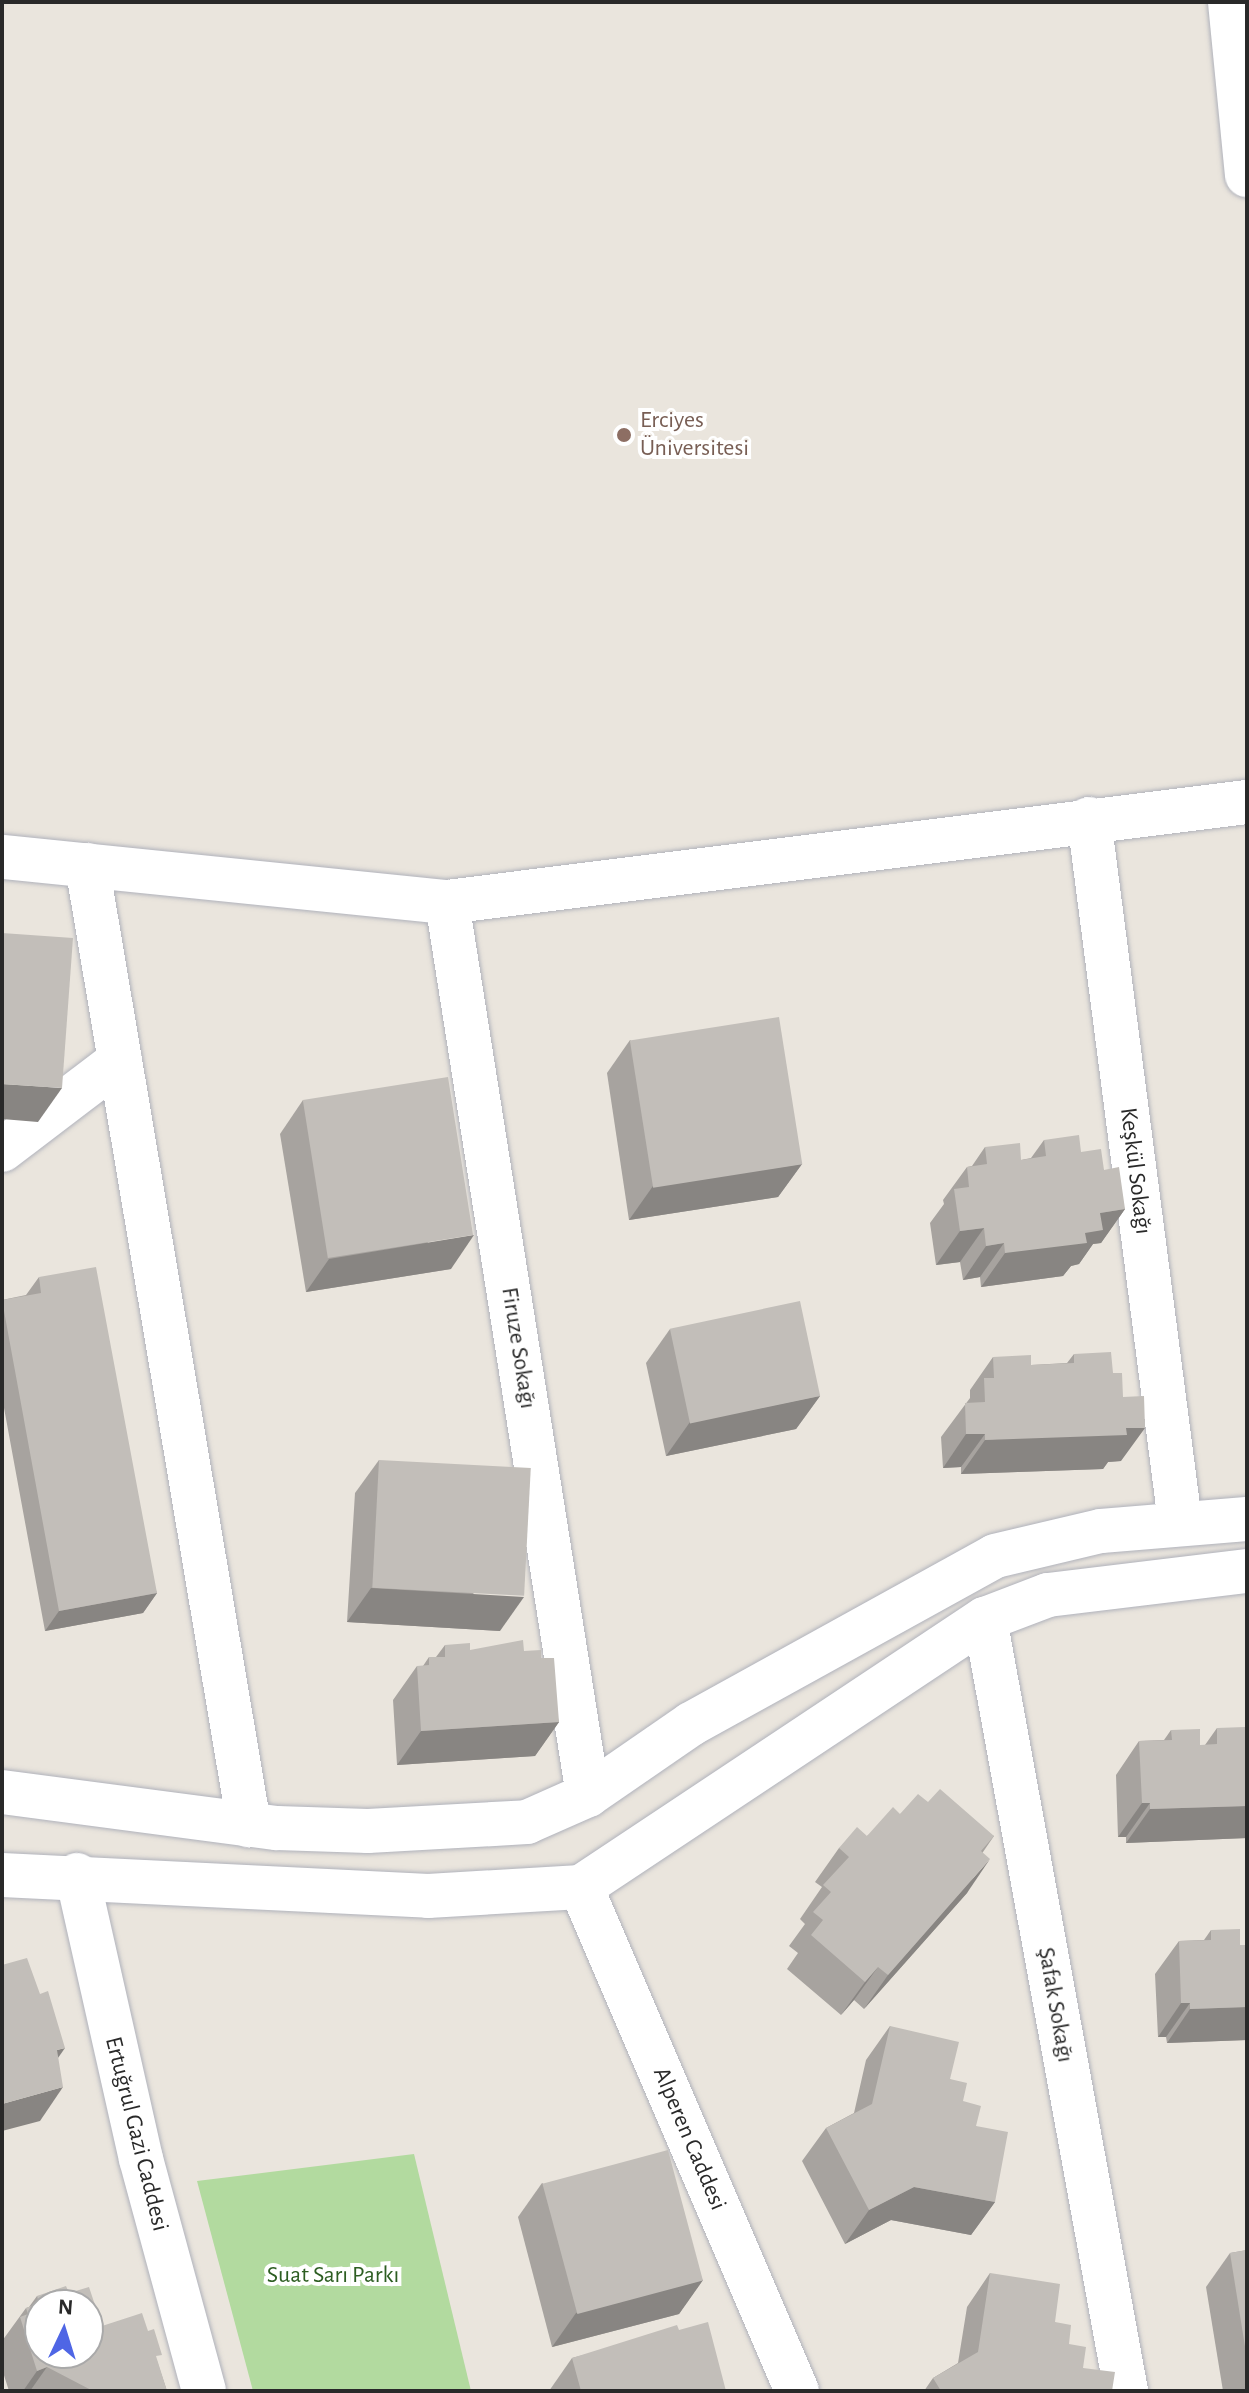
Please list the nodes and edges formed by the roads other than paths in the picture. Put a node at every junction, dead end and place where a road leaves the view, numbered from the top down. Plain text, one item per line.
1 (1230, 2) edge
2 (1247, 175) edge
3 (1247, 802) edge
4 (1089, 819) junction
5 (3, 857) edge
6 (87, 865) junction
7 (447, 902) junction
8 (120, 1060) junction
9 (2, 1150) edge
10 (1247, 1519) edge
11 (1180, 1522) junction
12 (1247, 1571) edge
13 (985, 1619) junction
14 (2, 1792) edge
15 (588, 1795) junction
16 (249, 1825) junction
17 (2, 1875) edge
18 (77, 1875) junction
19 (581, 1887) junction
20 (204, 2391) edge
21 (797, 2391) edge
22 (1126, 2391) edge

1 - 2 street
3 - 4 street
4 - 7 street
4 - 11 street, Keşkül Sokağı
5 - 6 street
6 - 7 street
6 - 8 street
7 - 15 street, Firuze Sokağı
8 - 9 street
8 - 16 street
10 - 11 street
11 - 15 street
12 - 13 street
13 - 19 street
13 - 22 street, Şafak Sokağı
14 - 16 street
15 - 16 street
17 - 18 street
18 - 19 street
18 - 20 street, Ertuğrul Gazi Caddesi
19 - 21 street, Alperen Caddesi

